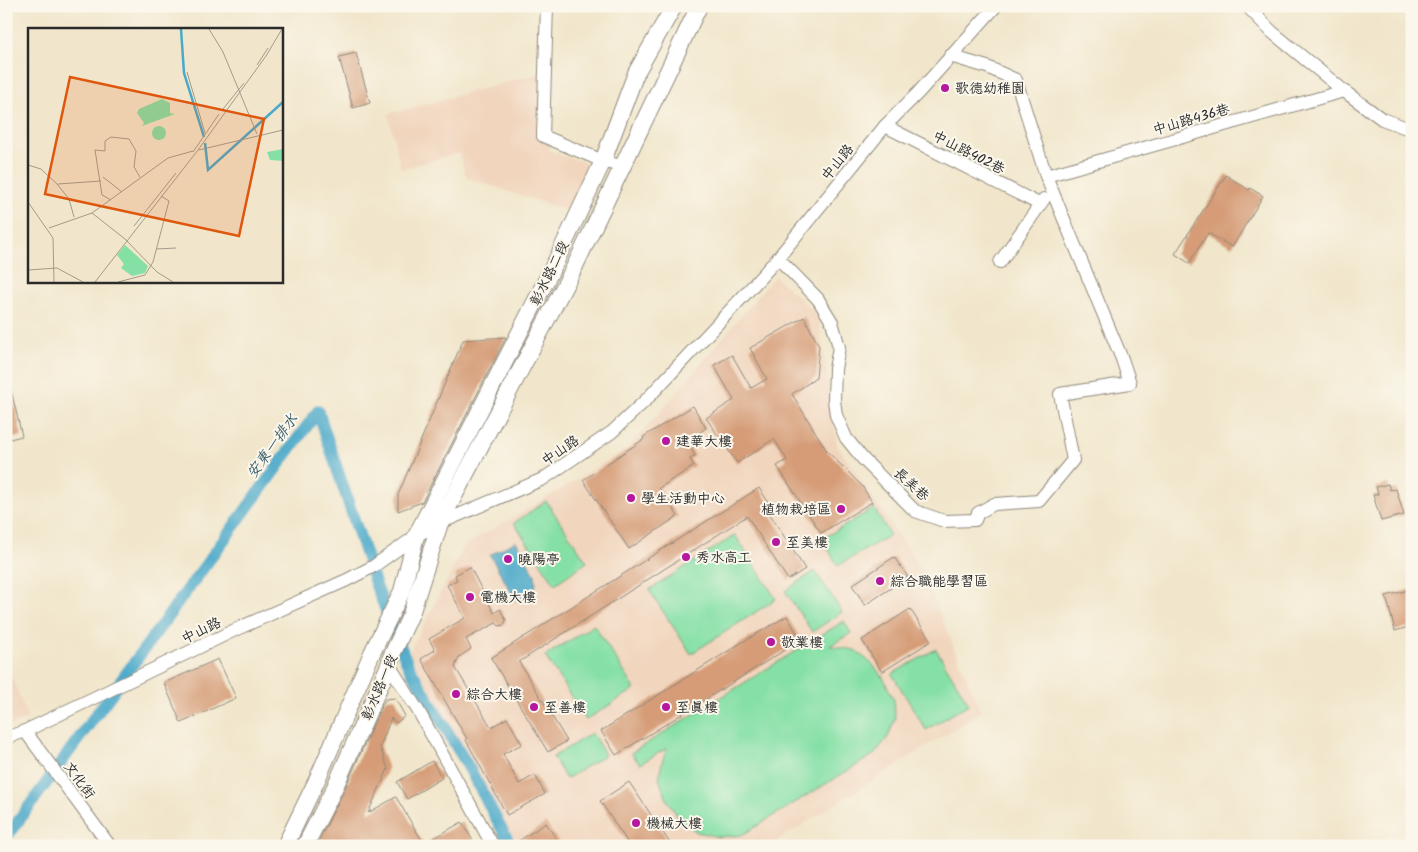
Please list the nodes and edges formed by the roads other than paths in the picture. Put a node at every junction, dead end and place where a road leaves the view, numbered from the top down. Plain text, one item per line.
1 (546, 6) edge
2 (674, 6) edge
3 (699, 6) edge
4 (996, 6) edge
5 (1247, 6) edge
6 (950, 56) junction
7 (1344, 91) junction
8 (885, 126) junction
9 (1412, 130) edge
10 (603, 161) junction
11 (623, 166) junction
12 (1046, 176) junction
13 (1052, 190) junction
14 (1039, 204) junction
15 (778, 258) junction
16 (556, 261) junction
17 (1000, 262) dead end
18 (574, 268) junction
19 (440, 523) junction
20 (416, 536) junction
21 (390, 661) junction
22 (26, 731) junction
23 (6, 738) edge
24 (110, 846) edge
25 (284, 846) edge
26 (305, 846) edge
27 (493, 846) edge

1 - 10 street
2 - 10 main road, 彰水路二段
3 - 11 main road, 彰水路二段
4 - 6 street, 中山路
5 - 7 street
6 - 8 street, 中山路
6 - 12 street
7 - 9 street
7 - 12 street, 中山路436巷
8 - 14 street, 中山路402巷
8 - 15 street, 中山路
10 - 11 street
10 - 16 main road, 彰水路二段
11 - 18 main road, 彰水路二段
12 - 13 street
13 - 14 street
13 - 15 street, 長美巷
14 - 17 street
15 - 19 street, 中山路
16 - 18 main road
16 - 20 main road, 彰水路二段
18 - 19 main road, 彰水路二段
19 - 20 street, 中山路
19 - 21 main road, 彰水路一段
20 - 22 street, 中山路
20 - 25 main road, 彰水路一段
21 - 26 main road, 彰水路一段
21 - 27 street
22 - 23 street, 中山路
22 - 24 street, 文化街

